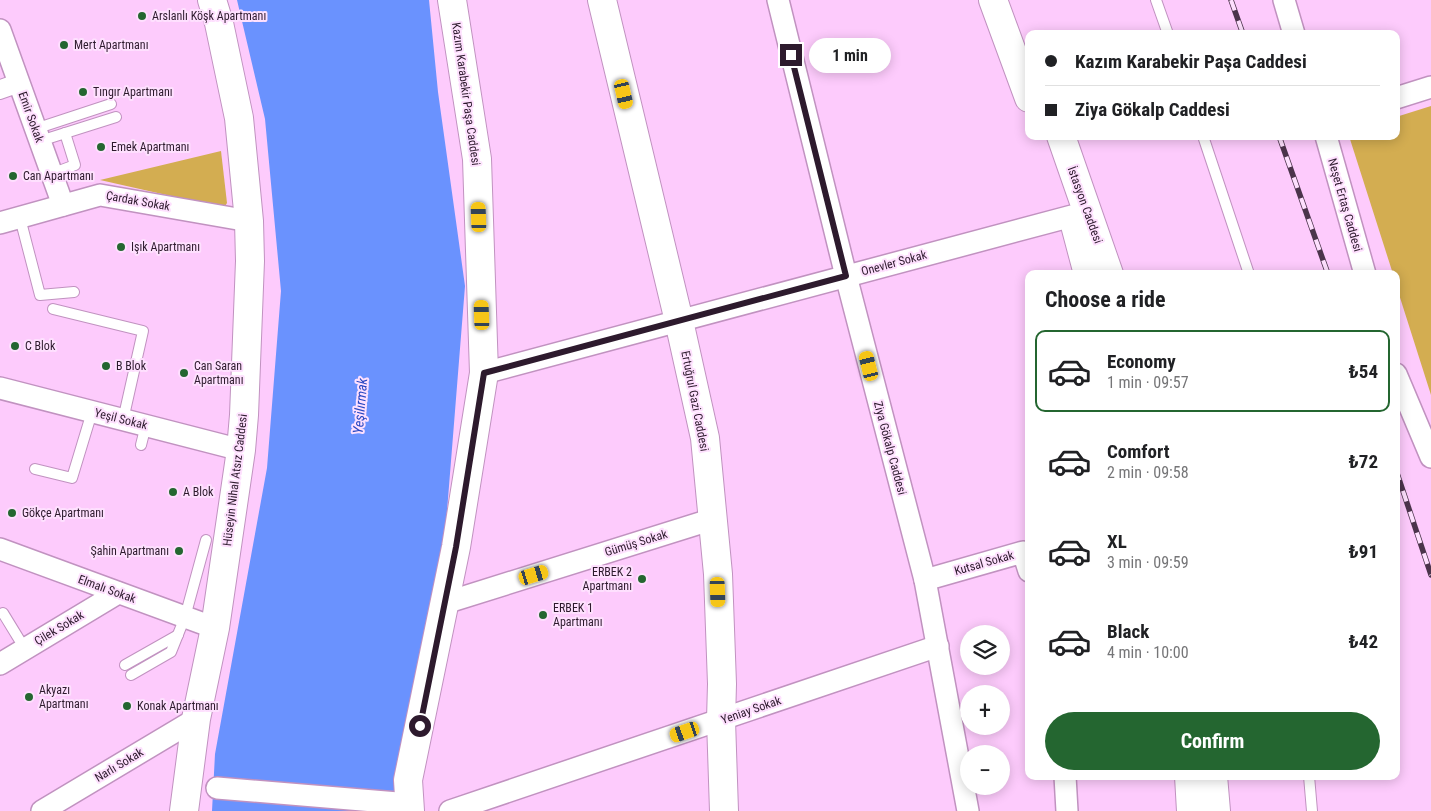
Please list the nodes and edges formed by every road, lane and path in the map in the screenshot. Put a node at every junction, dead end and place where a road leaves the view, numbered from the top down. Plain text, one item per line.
1 (212, 0) edge
2 (452, 0) edge
3 (602, 0) edge
4 (778, 0) edge
5 (998, 0) edge
6 (1156, 0) edge
7 (1284, 0) edge
8 (0, 30) edge
9 (1167, 30) edge
10 (1293, 30) edge
11 (1025, 42) edge
12 (13, 84) edge
13 (1025, 85) edge
14 (1431, 88) edge
15 (0, 94) edge
16 (1400, 97) edge
17 (111, 104) dead end
18 (116, 116) dead end
19 (65, 133) junction
20 (37, 135) junction
21 (1044, 140) edge
22 (1061, 140) edge
23 (1204, 140) edge
24 (1327, 140) edge
25 (51, 174) junction
26 (62, 205) junction
27 (1072, 216) junction
28 (10, 220) edge
29 (249, 221) junction
30 (1087, 270) edge
31 (1108, 270) edge
32 (1248, 270) edge
33 (1364, 270) edge
34 (846, 276) junction
35 (74, 292) dead end
36 (53, 309) dead end
37 (679, 321) junction
38 (484, 373) junction
39 (1400, 383) edge
40 (0, 388) edge
41 (92, 412) junction
42 (123, 420) junction
43 (241, 450) junction
44 (1431, 457) edge
45 (35, 469) dead end
46 (712, 519) junction
47 (206, 540) dead end
48 (0, 550) edge
49 (1025, 558) edge
50 (925, 580) junction
51 (118, 593) junction
52 (445, 603) junction
53 (3, 613) dead end
54 (181, 626) junction
55 (215, 628) junction
56 (938, 646) junction
57 (25, 649) junction
58 (0, 664) edge
59 (125, 666) dead end
60 (131, 675) dead end
61 (196, 720) junction
62 (721, 720) junction
63 (1065, 780) edge
64 (1189, 780) edge
65 (1213, 780) edge
66 (1309, 780) edge
67 (217, 788) dead end
68 (410, 808) edge
69 (42, 811) edge
70 (184, 811) edge
71 (450, 811) edge
72 (724, 811) edge
73 (968, 811) edge
74 (1067, 811) edge
75 (1191, 811) edge
76 (1216, 811) edge
77 (1312, 811) edge

1 - 29 street, Hüseyin Nihal Atsız Caddesi
2 - 38 street, Kazım Karabekir Paşa Caddesi
3 - 37 street, Ertuğrul Gazi Caddesi
4 - 34 street, Ziya Gökalp Caddesi
5 - 11 street
5 - 13 street
6 - 9 lane
7 - 10 street
8 - 12 street, Emir Sokak
12 - 15 lane
12 - 20 street, Emir Sokak
14 - 16 street
17 - 20 lane
18 - 19 lane
19 - 20 lane
19 - 25 lane
20 - 25 street, Emir Sokak
21 - 27 street, İstasyon Caddesi
22 - 31 street, İstasyon Caddesi
23 - 32 lane
24 - 33 street, Neşet Ertaş Caddesi
25 - 26 street, Emir Sokak
26 - 28 street, Çardak Sokak
26 - 29 street, Çardak Sokak
27 - 30 street, İstasyon Caddesi
27 - 34 street, Onevler Sokak
28 - 35 lane
29 - 43 street, Hüseyin Nihal Atsız Caddesi
34 - 37 street, Onevler Sokak
34 - 50 street, Ziya Gökalp Caddesi
36 - 42 lane
37 - 38 street, Onevler Sokak
37 - 46 street, Ertuğrul Gazi Caddesi
38 - 52 street, Kazım Karabekir Paşa Caddesi
39 - 44 street
40 - 41 street, Yeşil Sokak
41 - 42 street, Yeşil Sokak
41 - 45 lane
42 - 43 street, Yeşil Sokak
43 - 55 street, Hüseyin Nihal Atsız Caddesi
46 - 52 street, Gümüş Sokak
46 - 62 street, Ertuğrul Gazi Caddesi
47 - 54 lane
48 - 51 street, Elmalı Sokak
49 - 50 street, Kutsal Sokak
50 - 56 street, Ziya Gökalp Caddesi
51 - 54 street, Elmalı Sokak
51 - 57 street, Çilek Sokak
52 - 68 street, Kazım Karabekir Paşa Caddesi
53 - 57 lane
54 - 55 street, Elmalı Sokak
54 - 59 lane
54 - 60 lane
55 - 61 street, Hüseyin Nihal Atsız Caddesi
56 - 62 street, Yeniay Sokak
56 - 73 street, Ziya Gökalp Caddesi
57 - 58 street, Çilek Sokak
61 - 69 street, Narlı Sokak
61 - 70 street, Hüseyin Nihal Atsız Caddesi
62 - 71 street, Yeniay Sokak
62 - 72 street, Ertuğrul Gazi Caddesi
63 - 74 street
64 - 75 street
65 - 76 street
66 - 77 lane
67 - 68 street

